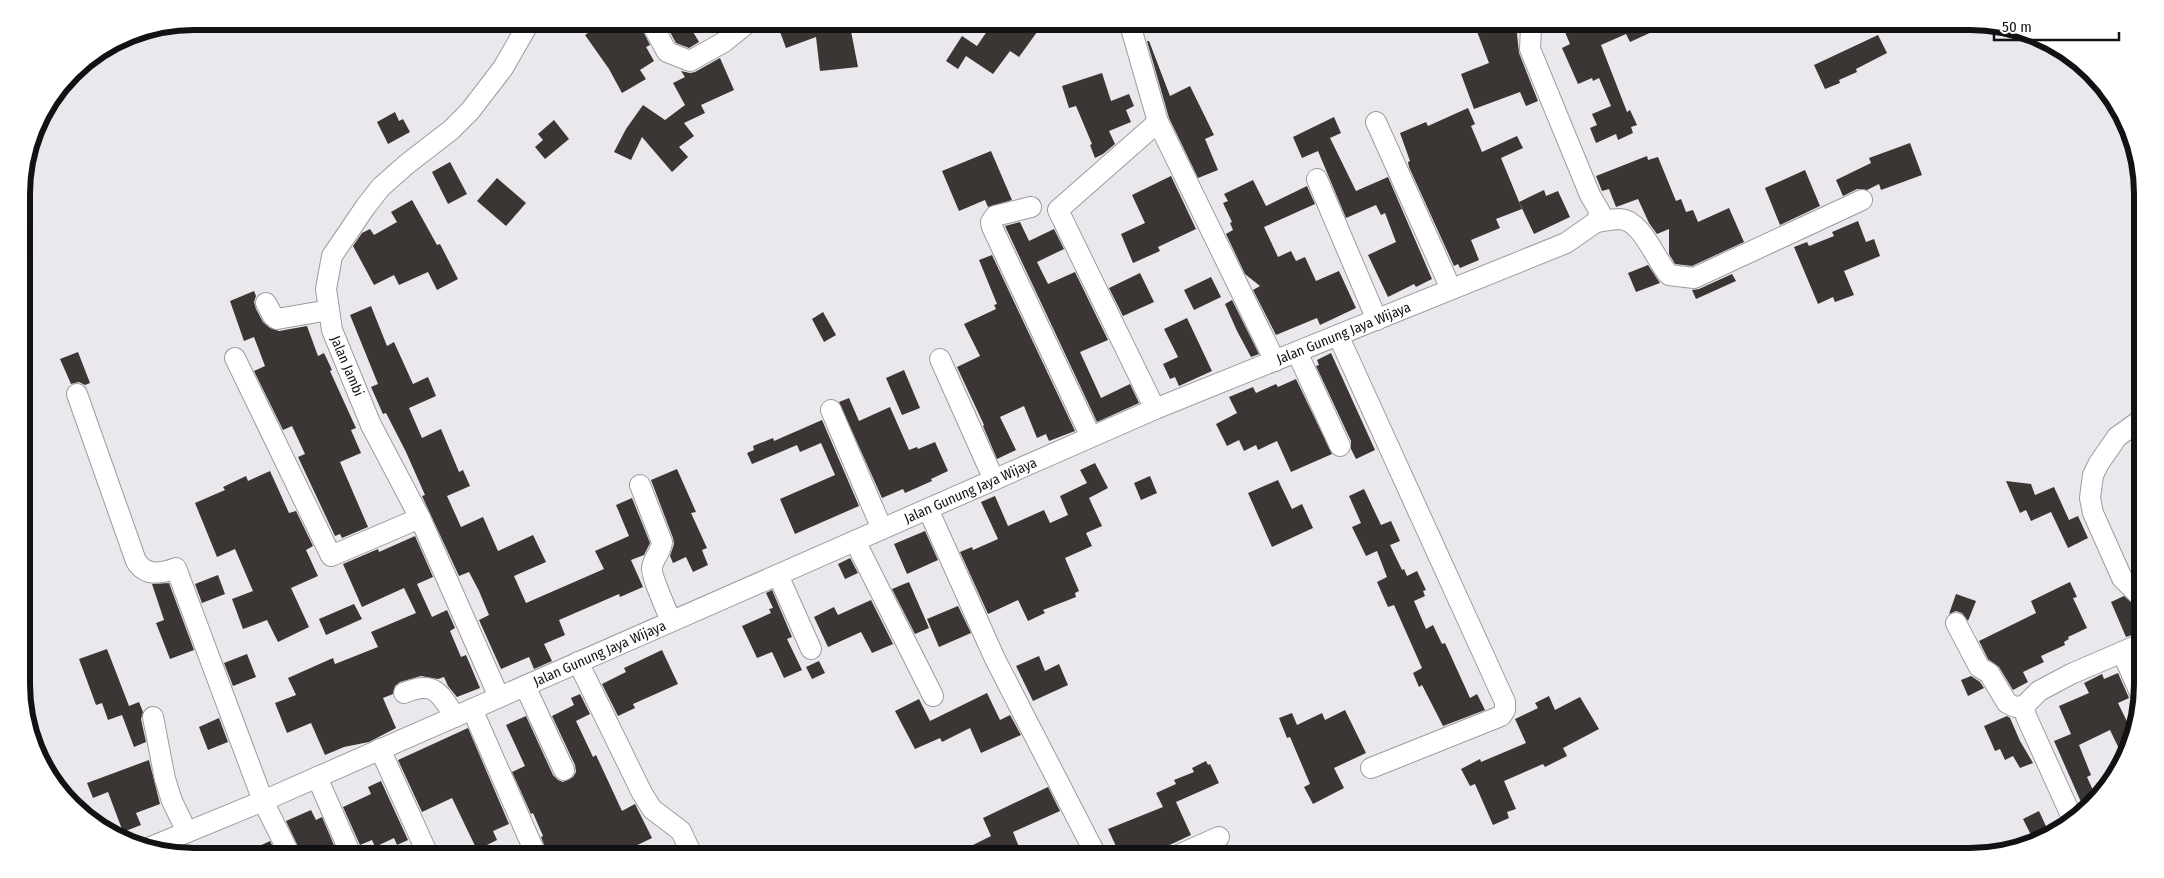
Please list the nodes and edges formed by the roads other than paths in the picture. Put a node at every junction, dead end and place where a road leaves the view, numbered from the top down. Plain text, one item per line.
1 (525, 30) edge
2 (655, 30) edge
3 (739, 30) edge
4 (1132, 30) edge
5 (1530, 30) edge
6 (1158, 122) junction
7 (1376, 122) dead end
8 (1317, 179) dead end
9 (1862, 200) dead end
10 (1031, 207) dead end
11 (1596, 222) junction
12 (1451, 290) junction
13 (266, 303) dead end
14 (329, 310) junction
15 (1377, 320) junction
16 (1338, 335) junction
17 (1297, 352) junction
18 (235, 358) dead end
19 (940, 359) dead end
20 (1275, 361) junction
21 (77, 394) dead end
22 (1155, 409) junction
23 (831, 410) dead end
24 (2134, 425) edge
25 (1090, 437) junction
26 (1340, 446) dead end
27 (994, 480) junction
28 (640, 485) dead end
29 (928, 509) junction
30 (420, 518) junction
31 (882, 529) junction
32 (855, 540) junction
33 (778, 575) junction
34 (2134, 590) edge
35 (671, 621) junction
36 (1956, 623) dead end
37 (2134, 647) edge
38 (811, 649) dead end
39 (2122, 652) junction
40 (578, 662) junction
41 (2134, 679) edge
42 (525, 686) junction
43 (404, 693) dead end
44 (933, 696) dead end
45 (499, 697) junction
46 (2024, 706) junction
47 (463, 713) junction
48 (153, 717) dead end
49 (380, 749) junction
50 (1372, 768) dead end
51 (564, 770) dead end
52 (317, 777) junction
53 (263, 801) junction
54 (2070, 814) edge
55 (187, 832) junction
56 (1219, 837) dead end
57 (163, 845) edge
58 (286, 848) edge
59 (348, 848) edge
60 (425, 848) edge
61 (532, 848) edge
62 (689, 848) edge
63 (1092, 848) edge
64 (1193, 848) edge

1 - 14 street, Jalan Jambi
2 - 3 street
4 - 6 street
5 - 11 street
6 - 20 street
6 - 22 street
7 - 12 street
8 - 15 street
9 - 11 street
10 - 25 street
11 - 12 street, Jalan Gunung Jaya Wijaya
12 - 15 street, Jalan Gunung Jaya Wijaya
13 - 14 street
14 - 30 street, Jalan Jambi
15 - 16 street, Jalan Gunung Jaya Wijaya
16 - 17 street, Jalan Gunung Jaya Wijaya
16 - 50 street
17 - 20 street, Jalan Gunung Jaya Wijaya
17 - 26 street
18 - 30 street
19 - 27 street
20 - 22 street, Jalan Gunung Jaya Wijaya
21 - 53 street
22 - 25 street, Jalan Gunung Jaya Wijaya
23 - 31 street
24 - 34 street
25 - 27 street, Jalan Gunung Jaya Wijaya
27 - 29 street, Jalan Gunung Jaya Wijaya
28 - 35 street
29 - 31 street, Jalan Gunung Jaya Wijaya
29 - 63 street
30 - 45 street, Jalan Jambi
31 - 32 street, Jalan Gunung Jaya Wijaya
32 - 33 street, Jalan Gunung Jaya Wijaya
32 - 44 street
33 - 35 street, Jalan Gunung Jaya Wijaya
33 - 38 street
35 - 40 street, Jalan Gunung Jaya Wijaya
36 - 46 street
37 - 39 street
39 - 41 street
39 - 46 street
40 - 42 street, Jalan Gunung Jaya Wijaya
40 - 62 street
42 - 45 street, Jalan Gunung Jaya Wijaya
42 - 51 street
43 - 47 street
45 - 47 street, Jalan Gunung Jaya Wijaya
46 - 54 street
47 - 49 street, Jalan Gunung Jaya Wijaya
47 - 61 street
48 - 55 street
49 - 52 street, Jalan Gunung Jaya Wijaya
49 - 60 street
52 - 53 street, Jalan Gunung Jaya Wijaya
52 - 59 street
53 - 55 street, Jalan Gunung Jaya Wijaya
53 - 58 street
55 - 57 street, Jalan Gunung Jaya Wijaya
56 - 64 street

